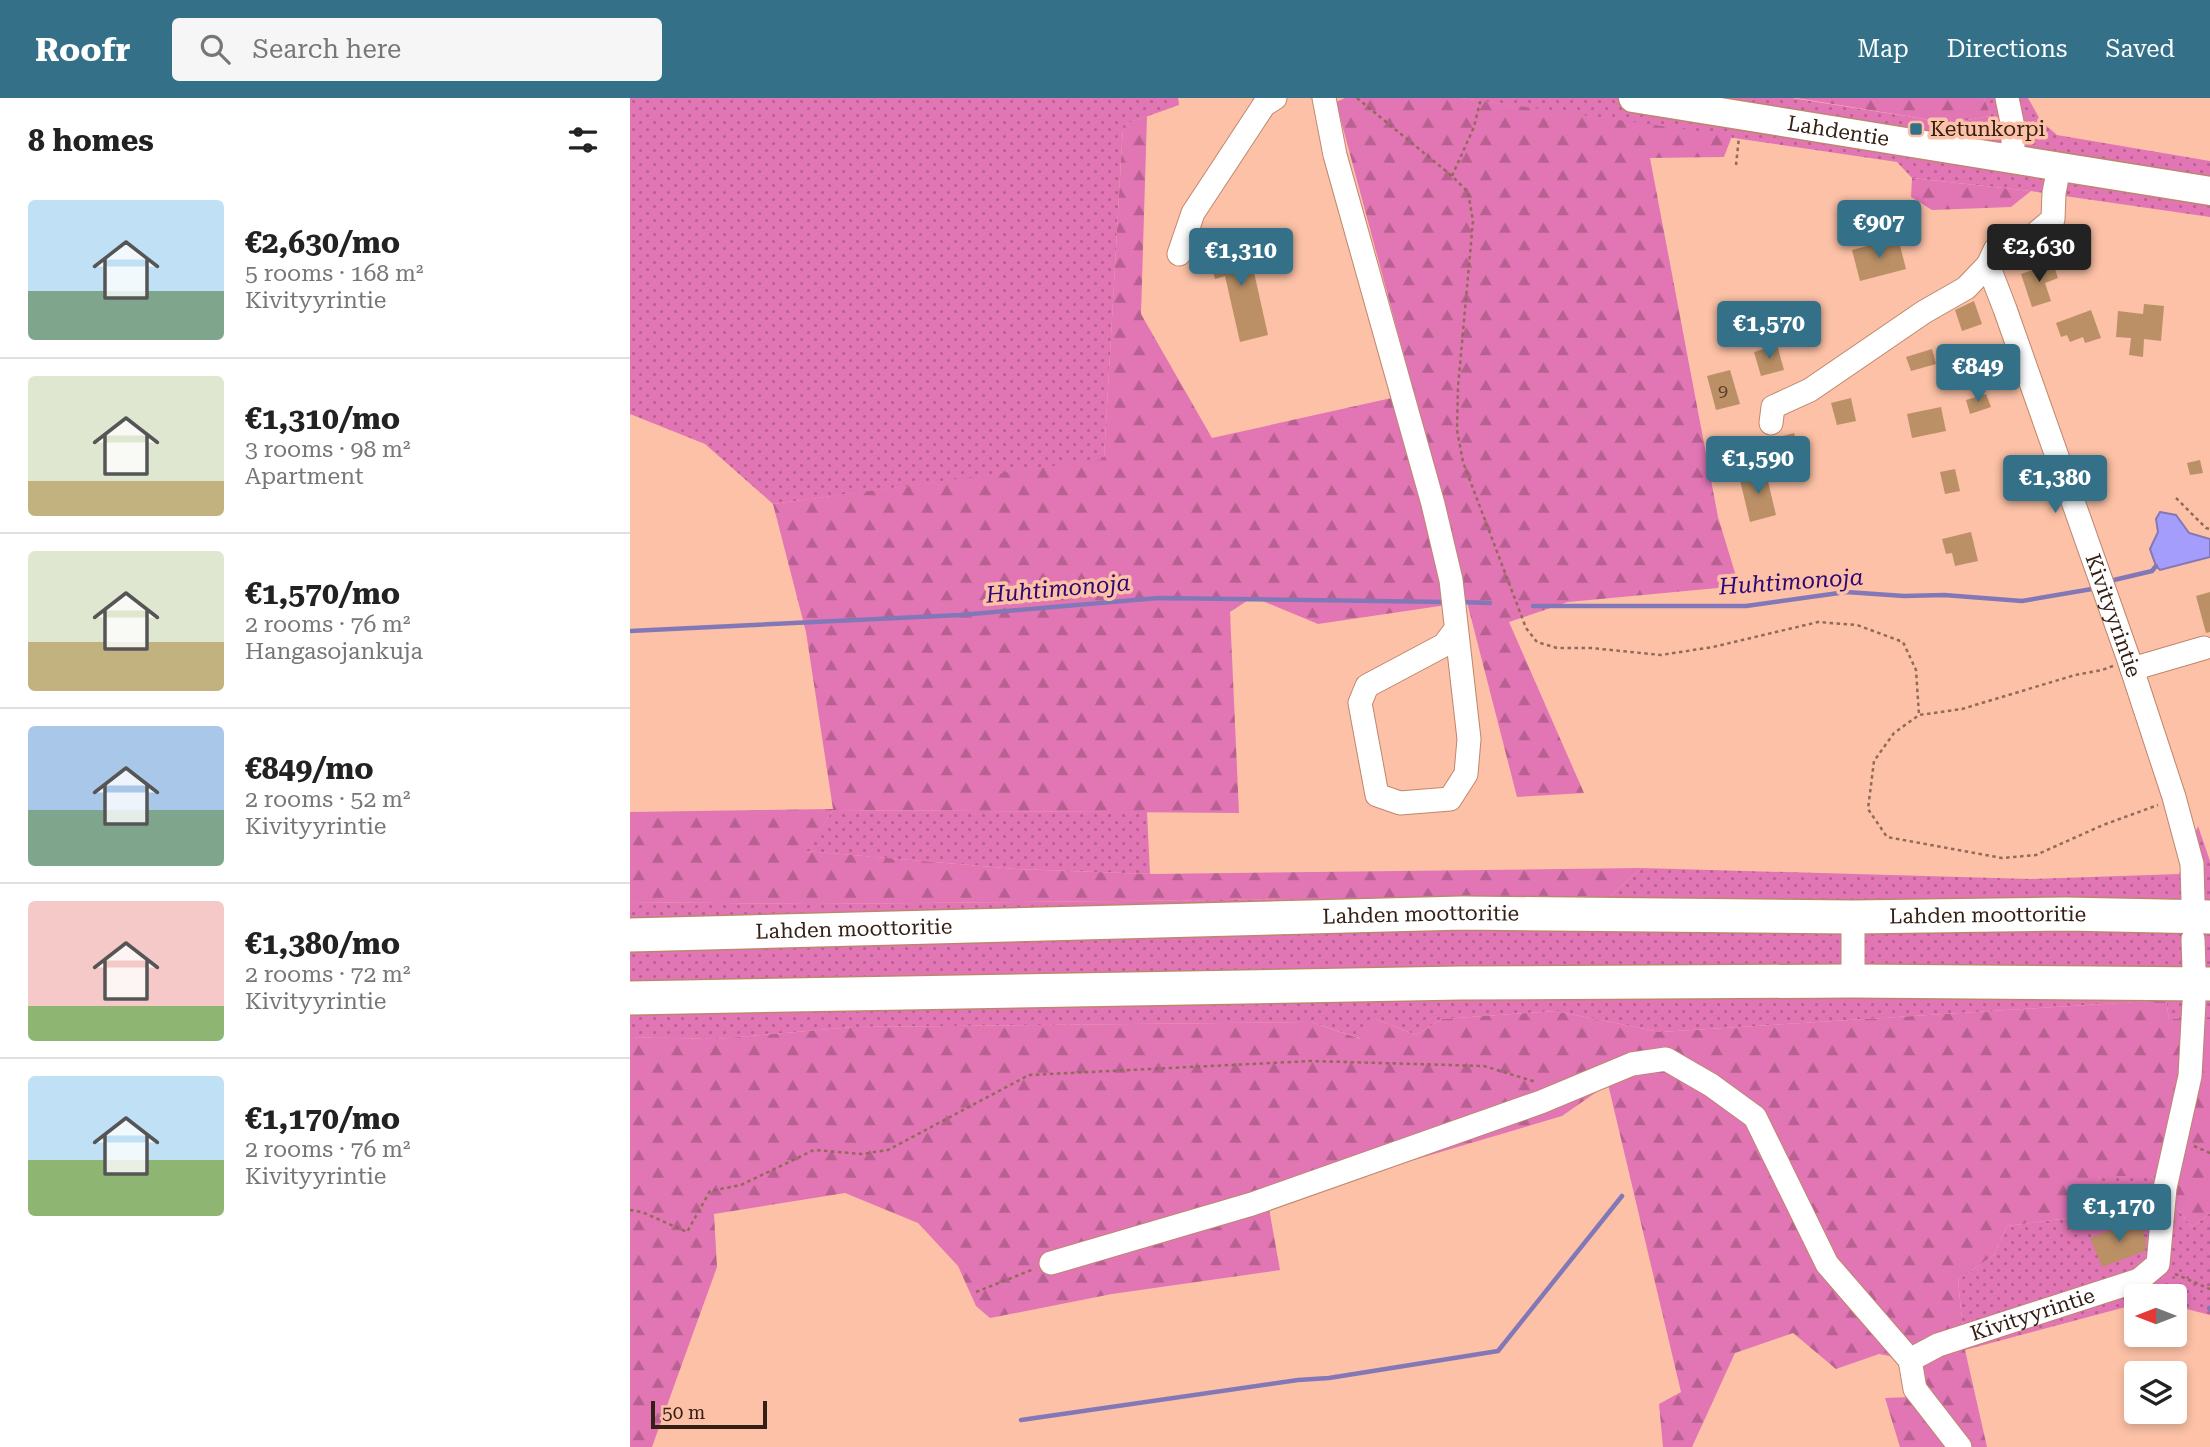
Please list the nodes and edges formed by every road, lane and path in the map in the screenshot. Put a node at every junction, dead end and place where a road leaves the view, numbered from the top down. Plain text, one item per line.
1 (1275, 98) edge
2 (1324, 98) edge
3 (1357, 98) edge
4 (1481, 98) edge
5 (1633, 98) edge
6 (2007, 98) edge
7 (1742, 116) junction
8 (2013, 159) junction
9 (1736, 165) dead end
10 (2059, 167) junction
11 (1452, 176) junction
12 (2210, 191) edge
13 (1179, 254) dead end
14 (1987, 265) junction
15 (1771, 423) dead end
16 (2176, 498) dead end
17 (2210, 529) edge
18 (1454, 611) junction
19 (2208, 655) edge
20 (2130, 664) junction
21 (1919, 715) junction
22 (2174, 797) junction
23 (1853, 917) junction
24 (2199, 919) edge
25 (630, 936) edge
26 (1853, 981) junction
27 (2199, 985) edge
28 (630, 998) edge
29 (1566, 1092) junction
30 (2165, 1188) junction
31 (630, 1210) edge
32 (2115, 1213) dead end
33 (1051, 1263) joint
34 (2158, 1264) junction
35 (2210, 1289) edge
36 (976, 1292) dead end
37 (1910, 1360) junction
38 (1960, 1447) edge

1 - 13 street
2 - 18 street
3 - 11 path
4 - 11 path
5 - 7 main road, Lahdentie
6 - 8 street
7 - 8 main road, Lahdentie
7 - 9 path
8 - 10 main road, Lahdentie
10 - 12 main road, Lahdentie
10 - 14 street
11 - 21 path
14 - 15 street
14 - 20 street, Kivityyrintie
16 - 17 path
18 - 18 street
19 - 20 street
20 - 21 path
20 - 22 street, Kivityyrintie
21 - 22 path
22 - 24 street, Kivityyrintie
23 - 24 highway, Lahden moottoritie
23 - 25 highway, Lahden moottoritie
23 - 26 street
24 - 27 street, Kivityyrintie
26 - 27 highway
26 - 28 highway
27 - 30 street, Kivityyrintie
29 - 31 path
29 - 33 street
29 - 37 street
30 - 32 path
30 - 34 street, Kivityyrintie
33 - 36 path
34 - 35 path
34 - 37 street, Kivityyrintie
37 - 38 street

